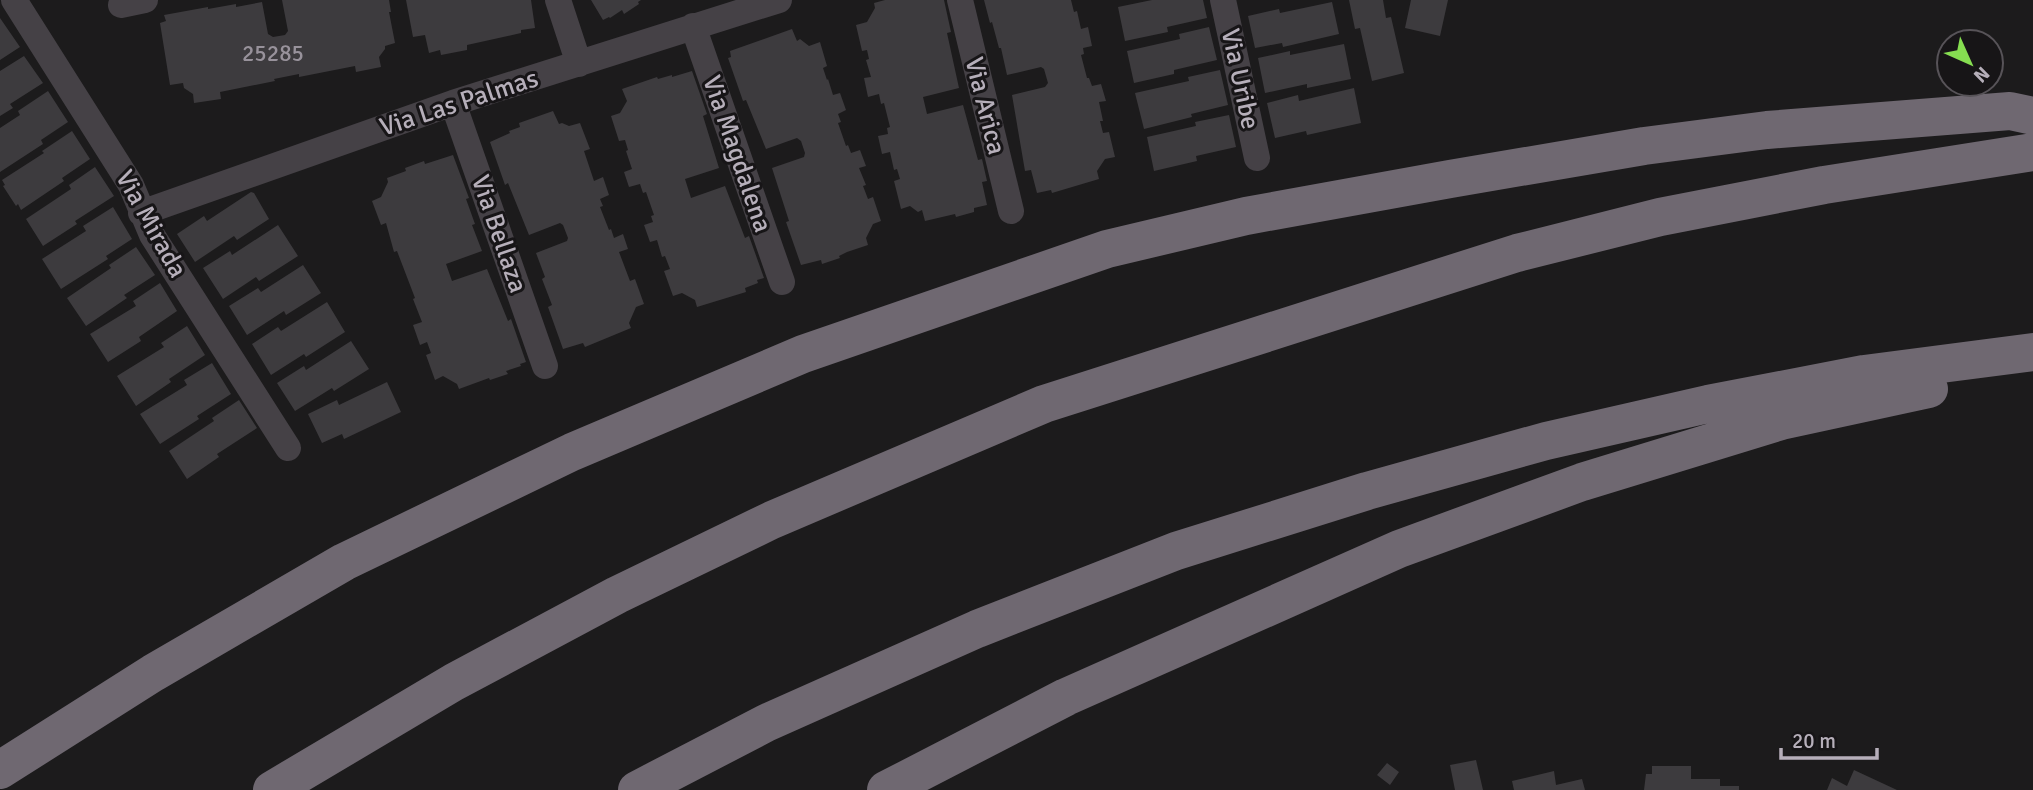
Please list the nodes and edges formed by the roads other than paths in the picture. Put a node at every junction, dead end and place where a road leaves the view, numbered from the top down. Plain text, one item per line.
1 (14, 0) edge
2 (558, 0) edge
3 (779, 0) edge
4 (960, 0) edge
5 (1223, 0) edge
6 (693, 26) junction
7 (579, 64) junction
8 (453, 103) junction
9 (2033, 116) edge
10 (2033, 152) edge
11 (1257, 158) dead end
12 (1010, 211) dead end
13 (141, 213) junction
14 (782, 282) dead end
15 (2033, 352) edge
16 (545, 366) dead end
17 (2033, 366) edge
18 (288, 449) dead end
19 (0, 769) edge
20 (272, 790) edge
21 (637, 790) edge
22 (886, 790) edge

1 - 13 street, Via Mirada
2 - 7 street
3 - 6 street, Via Las Palmas
4 - 12 street, Via Arica
5 - 11 street, Via Uribe
6 - 7 street, Via Las Palmas
6 - 14 street, Via Magdalena
7 - 8 street, Via Las Palmas
8 - 13 street, Via Las Palmas
8 - 16 street, Via Bellaza
9 - 19 highway
10 - 20 highway
13 - 18 street, Via Mirada
15 - 21 highway
17 - 22 highway

